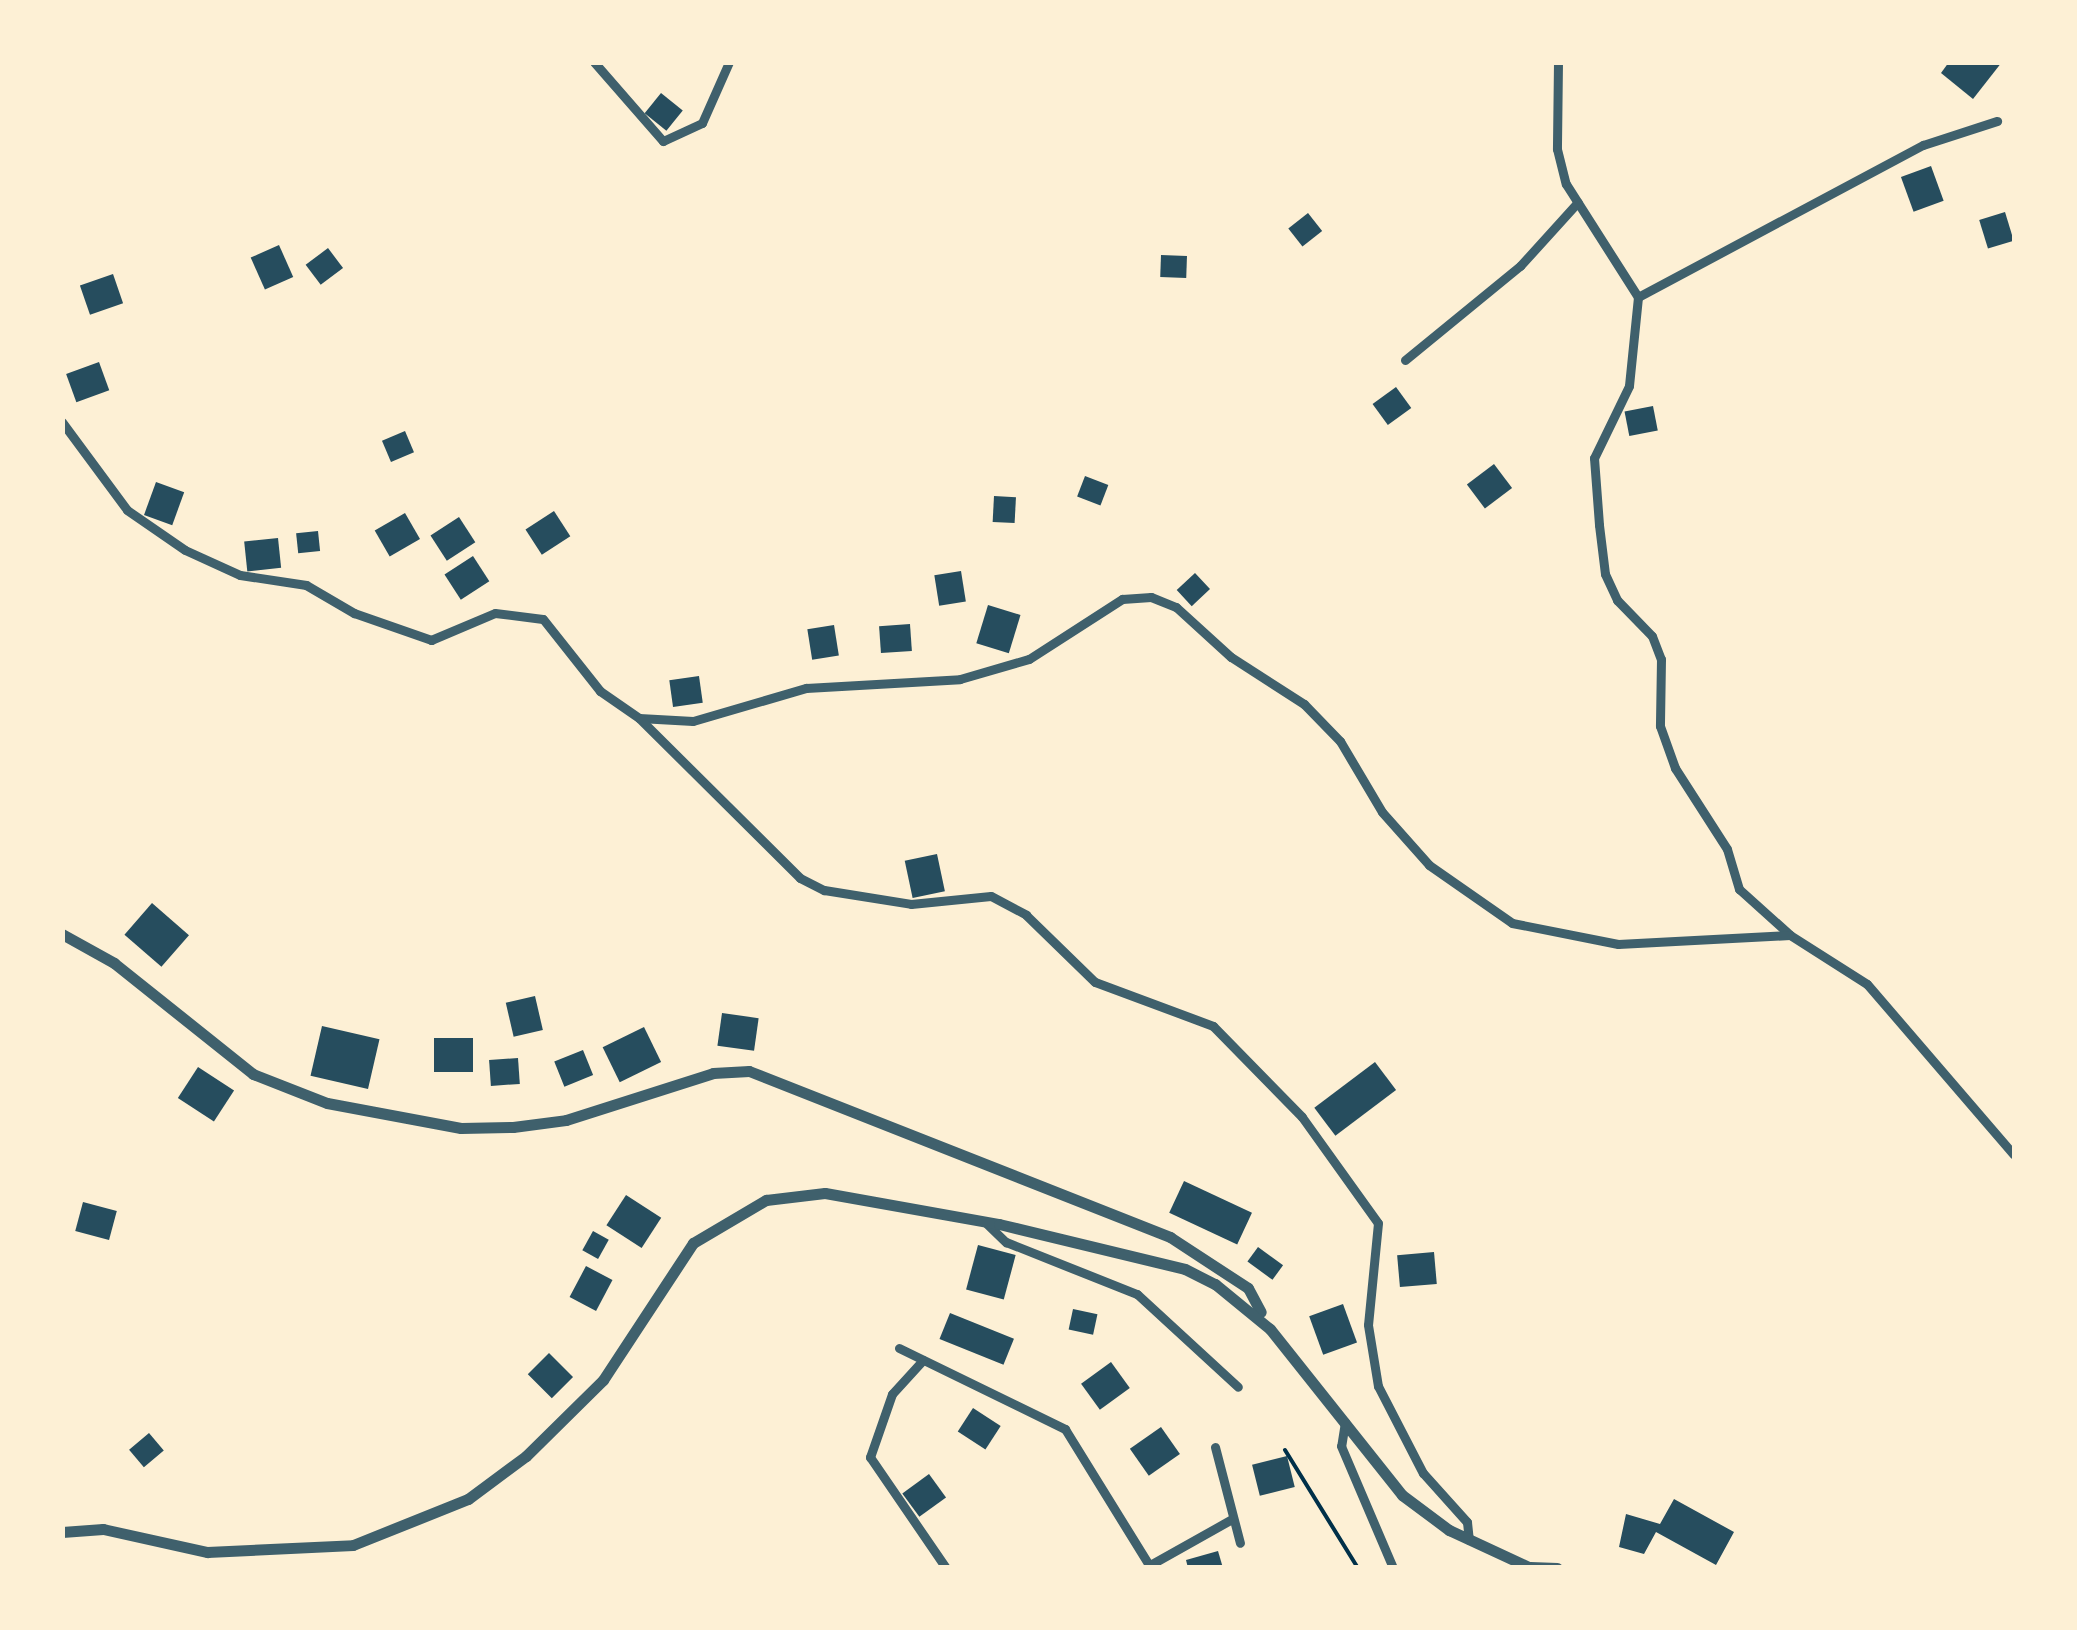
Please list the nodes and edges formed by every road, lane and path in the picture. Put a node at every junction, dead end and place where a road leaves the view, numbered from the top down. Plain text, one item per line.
1 (594, 62) edge
2 (729, 62) edge
3 (1558, 62) edge
4 (1997, 121) dead end
5 (1578, 202) junction
6 (1638, 297) junction
7 (1404, 360) dead end
8 (62, 422) edge
9 (638, 718) junction
10 (62, 934) edge
11 (1790, 935) junction
12 (2014, 1155) edge
13 (984, 1221) junction
14 (1270, 1329) junction
15 (899, 1348) dead end
16 (923, 1360) junction
17 (1238, 1387) dead end
18 (1345, 1420) junction
19 (1215, 1447) dead end
20 (1285, 1450) dead end
21 (1232, 1519) junction
22 (62, 1532) edge
23 (1469, 1540) junction
24 (1240, 1544) dead end
25 (1150, 1566) edge
26 (1531, 1567) edge
27 (946, 1568) edge
28 (1358, 1568) edge
29 (1393, 1568) edge
30 (1558, 1568) edge

1 - 2 street
3 - 5 street
4 - 6 street
5 - 6 street
5 - 7 street
6 - 11 street
8 - 9 street
9 - 11 street
9 - 23 street
10 - 14 street
11 - 12 street
13 - 14 street
13 - 17 street
13 - 22 street
14 - 18 street
15 - 16 street
16 - 25 street
16 - 27 street
18 - 23 street
18 - 29 street
19 - 21 street
20 - 28 path
21 - 24 street
21 - 25 street
23 - 26 street
26 - 30 street

